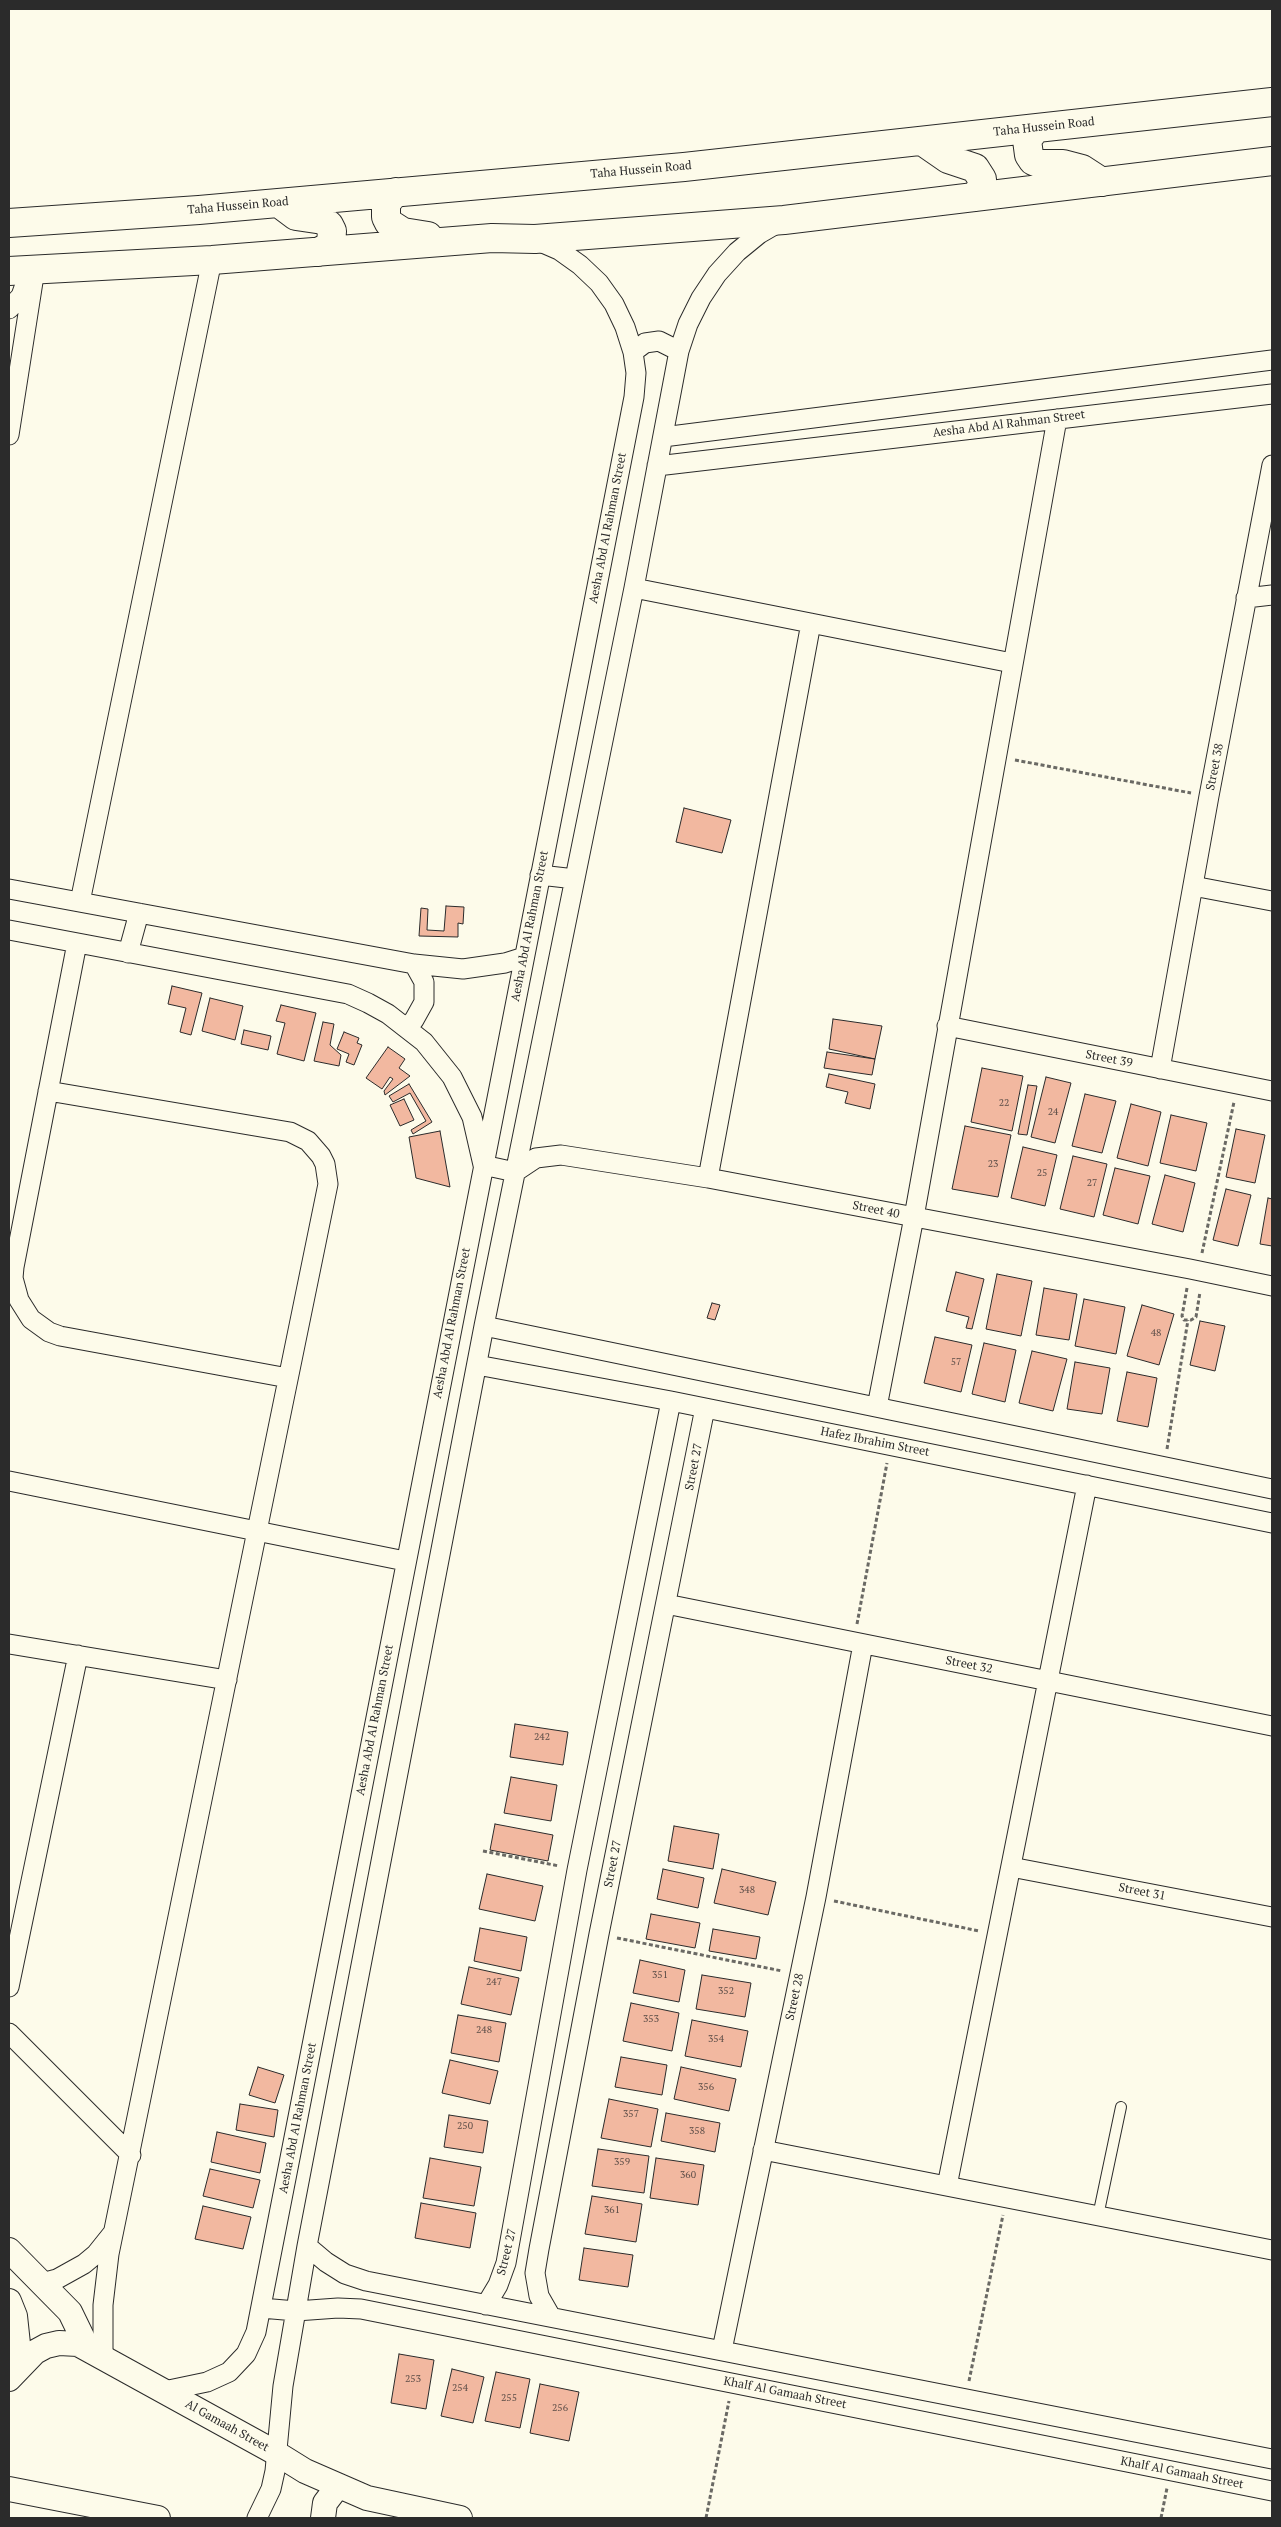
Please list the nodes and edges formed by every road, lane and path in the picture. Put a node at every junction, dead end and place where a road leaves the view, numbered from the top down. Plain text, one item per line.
1 (1272, 102) edge
2 (1036, 128) junction
3 (922, 141) junction
4 (1272, 161) edge
5 (1102, 182) junction
6 (396, 192) junction
7 (976, 197) junction
8 (279, 203) junction
9 (784, 220) junction
10 (9, 223) edge
11 (535, 239) junction
12 (443, 242) junction
13 (318, 252) junction
14 (212, 260) junction
15 (24, 270) edge
16 (9, 309) edge
17 (679, 351) junction
18 (633, 352) junction
19 (1272, 360) edge
20 (1272, 394) edge
21 (1057, 419) junction
22 (9, 435) edge
23 (663, 436) junction
24 (1272, 465) edge
25 (657, 466) junction
26 (634, 588) junction
27 (1272, 595) edge
28 (1246, 598) junction
29 (811, 623) junction
30 (1012, 663) junction
31 (996, 756) junction
32 (1209, 796) junction
33 (540, 875) junction
34 (575, 879) junction
35 (1193, 886) junction
36 (9, 888) edge
37 (1272, 901) edge
38 (80, 902) junction
39 (139, 913) junction
40 (9, 930) edge
41 (77, 943) junction
42 (128, 953) junction
43 (524, 957) junction
44 (414, 964) junction
45 (946, 1026) junction
46 (407, 1027) junction
47 (1160, 1069) junction
48 (1237, 1084) junction
49 (48, 1091) junction
50 (1272, 1091) edge
51 (483, 1165) junction
52 (515, 1172) junction
53 (708, 1178) junction
54 (914, 1217) junction
55 (1197, 1270) junction
56 (1272, 1286) edge
57 (1188, 1320) junction
58 (484, 1326) junction
59 (477, 1365) junction
60 (288, 1378) junction
61 (671, 1401) junction
62 (878, 1407) junction
63 (705, 1408) junction
64 (890, 1445) junction
65 (1164, 1467) junction
66 (9, 1481) edge
67 (1087, 1485) junction
68 (1272, 1489) edge
69 (1272, 1523) edge
70 (257, 1531) junction
71 (406, 1561) junction
72 (666, 1604) junction
73 (859, 1643) junction
74 (9, 1644) edge
75 (78, 1655) junction
76 (227, 1680) junction
77 (1048, 1681) junction
78 (379, 1696) junction
79 (412, 1702) junction
80 (1272, 1726) edge
81 (483, 1851) dead end
82 (1011, 1867) junction
83 (577, 1870) junction
84 (816, 1897) junction
85 (1272, 1917) edge
86 (599, 1934) junction
87 (998, 1935) junction
88 (800, 1974) junction
89 (9, 1987) edge
90 (9, 2033) edge
91 (1121, 2107) dead end
92 (763, 2150) junction
93 (131, 2155) junction
94 (947, 2186) junction
95 (1006, 2198) junction
96 (1098, 2216) junction
97 (116, 2229) junction
98 (307, 2246) junction
99 (9, 2250) edge
100 (1272, 2250) edge
101 (42, 2283) junction
102 (9, 2301) edge
103 (486, 2304) junction
104 (261, 2308) junction
105 (296, 2311) junction
106 (551, 2317) junction
107 (722, 2350) junction
108 (95, 2352) junction
109 (9, 2374) edge
110 (9, 2379) edge
111 (732, 2383) junction
112 (164, 2390) junction
113 (966, 2399) junction
114 (1098, 2425) junction
115 (276, 2453) junction
116 (1091, 2454) junction
117 (1272, 2459) edge
118 (9, 2470) edge
119 (1171, 2470) junction
120 (338, 2486) junction
121 (20, 2491) edge
122 (1272, 2491) edge
123 (158, 2518) edge
124 (257, 2518) edge
125 (323, 2518) edge
126 (460, 2518) edge
127 (706, 2518) edge
128 (1161, 2518) edge

1 - 2 main road, Taha Hussein Road
2 - 3 main road, Taha Hussein Road
2 - 5 main road
3 - 6 main road, Taha Hussein Road
3 - 7 main road
4 - 5 main road
5 - 7 main road
6 - 8 main road, Taha Hussein Road
6 - 12 main road
7 - 9 main road
8 - 10 main road, Taha Hussein Road
8 - 13 main road
9 - 11 main road
9 - 17 street
11 - 12 main road
11 - 18 street, Aesha Abd Al Rahman Street
12 - 13 main road
13 - 14 main road
14 - 15 main road
14 - 38 street
15 - 16 street
15 - 22 street
17 - 18 street
17 - 23 street
18 - 33 street, Aesha Abd Al Rahman Street
19 - 23 street
20 - 21 street, Aesha Abd Al Rahman Street
21 - 25 street, Aesha Abd Al Rahman Street
21 - 30 street
23 - 25 street
24 - 28 street, Street 38
25 - 26 street
26 - 29 street
26 - 34 street
27 - 28 street
28 - 32 street, Street 38
29 - 30 street
29 - 53 street
30 - 31 street
31 - 32 path
31 - 45 street
32 - 35 street, Street 38
33 - 34 street
33 - 43 street, Aesha Abd Al Rahman Street
34 - 52 street
35 - 37 street
35 - 47 street, Street 38
36 - 38 street
38 - 39 street
39 - 42 street
39 - 44 street
40 - 41 street
41 - 42 street
41 - 49 street
42 - 46 street
43 - 44 street
43 - 51 street, Aesha Abd Al Rahman Street
44 - 46 street
45 - 47 street, Street 39
45 - 54 street
46 - 51 street
47 - 48 street, Street 39
48 - 50 street, Street 39
48 - 55 path
49 - 60 street
49 - 60 street
51 - 52 street
51 - 71 street, Aesha Abd Al Rahman Street
52 - 53 street, Street 40
52 - 58 street
53 - 54 street, Street 40
54 - 55 street, Street 40
54 - 62 street
55 - 56 street, Street 40
55 - 57 path
55 - 57 path
57 - 65 path
58 - 59 street
58 - 62 street
59 - 61 street, Hafez Ibrahim Street
59 - 79 street
60 - 70 street
61 - 63 street, Hafez Ibrahim Street
61 - 83 street, Street 27
62 - 65 street
63 - 64 street, Hafez Ibrahim Street
63 - 72 street, Street 27
64 - 67 street, Hafez Ibrahim Street
64 - 73 path
65 - 68 street
66 - 70 street
67 - 69 street, Hafez Ibrahim Street
67 - 77 street
70 - 71 street
70 - 76 street
71 - 78 street, Aesha Abd Al Rahman Street
72 - 73 street, Street 32
72 - 86 street, Street 27
73 - 77 street, Street 32
73 - 84 street, Street 28
74 - 75 street
75 - 76 street
75 - 89 street
76 - 93 street
77 - 80 street, Street 32
77 - 82 street
78 - 79 street
78 - 104 street, Aesha Abd Al Rahman Street
79 - 98 street
81 - 83 path
82 - 85 street, Street 31
82 - 87 street
83 - 103 street, Street 27
84 - 87 path
84 - 88 street, Street 28
86 - 88 path
86 - 106 street, Street 27
87 - 94 street
88 - 92 street, Street 28
90 - 93 street
91 - 96 lane
92 - 94 street
92 - 107 street, Street 28
93 - 97 street
94 - 95 street
95 - 96 street
95 - 113 path
96 - 100 street
97 - 101 street
97 - 108 street
98 - 103 street
98 - 105 street
99 - 101 street
101 - 108 street
102 - 109 street
103 - 106 street
104 - 105 street, Khalf Al Gamaah Street
104 - 112 street, Aesha Abd Al Rahman Street
105 - 111 street, Khalf Al Gamaah Street
105 - 115 street
106 - 107 street
107 - 113 street
108 - 110 street, Al Gamaah Street
108 - 112 street, Al Gamaah Street
111 - 116 street, Khalf Al Gamaah Street
111 - 127 path
112 - 115 street, Al Gamaah Street
113 - 114 street
114 - 116 street
114 - 117 street
115 - 120 street, Al Gamaah Street
115 - 124 street
116 - 119 street, Khalf Al Gamaah Street
118 - 121 street
119 - 122 street, Khalf Al Gamaah Street
119 - 128 path
120 - 125 street
120 - 126 street, Al Gamaah Street
121 - 123 street

